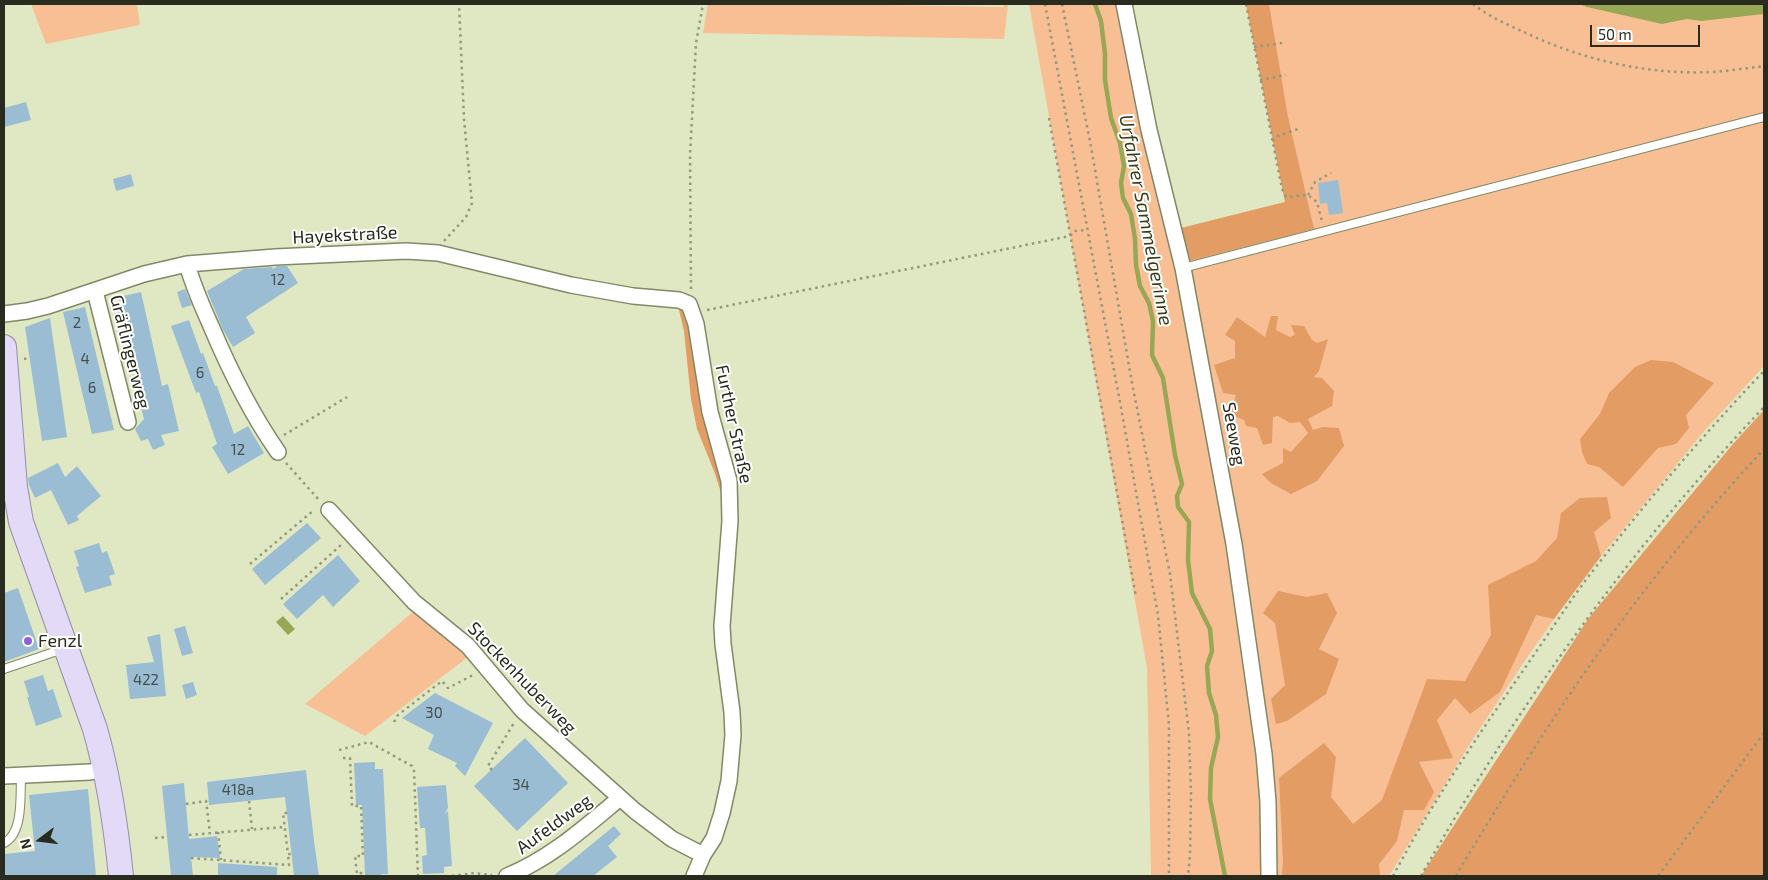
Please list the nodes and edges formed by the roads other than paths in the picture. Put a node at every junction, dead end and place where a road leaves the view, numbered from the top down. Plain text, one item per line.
1 (1124, 4) edge
2 (1764, 117) edge
3 (187, 264) junction
4 (1183, 268) junction
5 (95, 290) junction
6 (691, 308) joint
7 (4, 314) edge
8 (4, 347) edge
9 (5, 375) edge
10 (128, 422) dead end
11 (274, 448) road end
12 (9, 487) edge
13 (326, 507) road end
14 (65, 648) junction
15 (4, 669) edge
16 (106, 769) junction
17 (21, 775) junction
18 (4, 776) edge
19 (620, 798) junction
20 (4, 843) edge
21 (703, 855) junction
22 (121, 876) edge
23 (507, 876) edge
24 (694, 876) edge
25 (1269, 876) edge

1 - 4 street, Seeweg
2 - 4 lane
3 - 5 street, Hayekstraße
3 - 6 street, Hayekstraße
3 - 11 street
4 - 25 street, Seeweg
5 - 7 street, Hayekstraße
5 - 10 street, Gräflingerweg
6 - 21 street, Further Straße
8 - 9 main road
9 - 12 main road
12 - 14 main road
13 - 19 street, Stockenhuberweg
14 - 15 lane
14 - 16 main road
16 - 17 street
16 - 22 main road
17 - 18 street
17 - 20 lane
19 - 21 street, Stockenhuberweg
19 - 23 street, Aufeldweg
21 - 24 street, Further Straße

